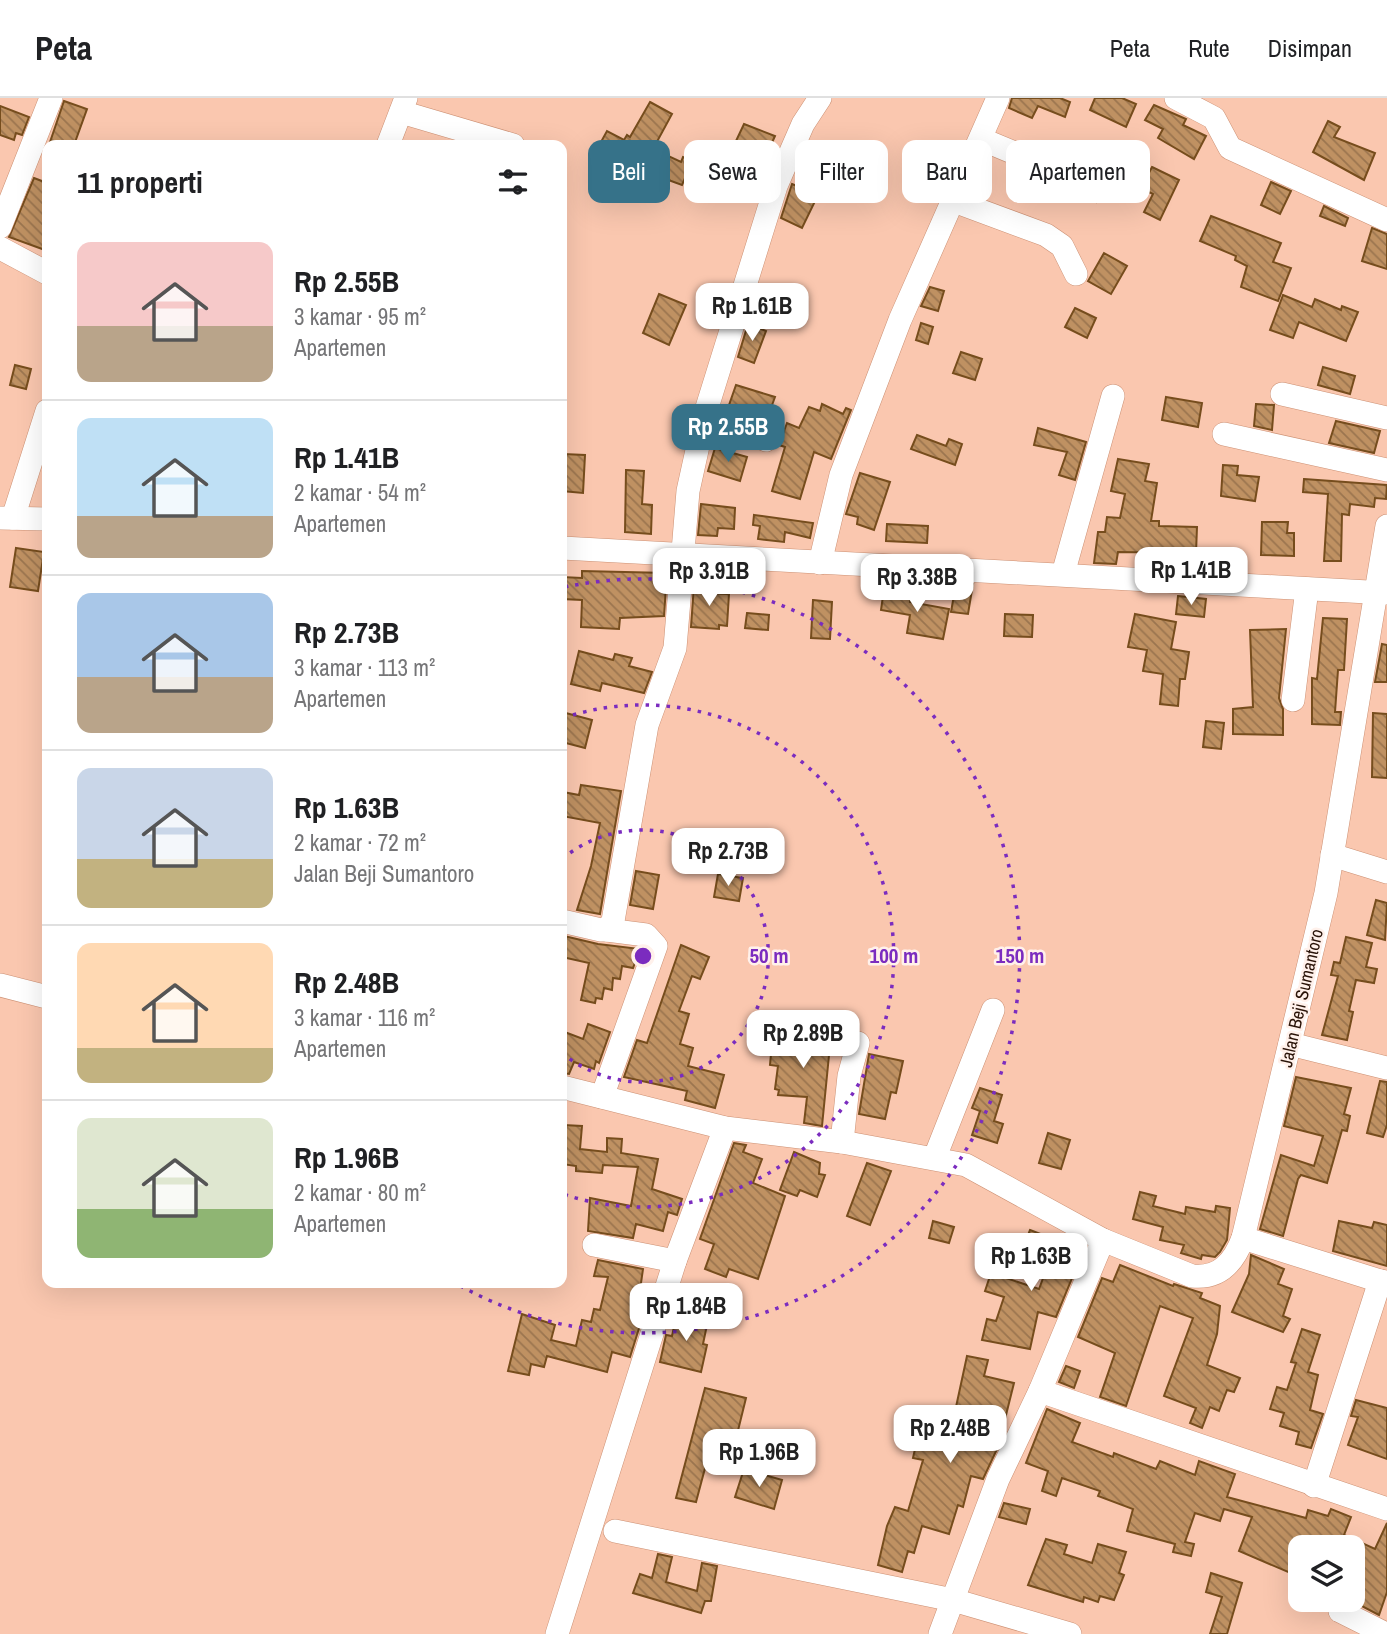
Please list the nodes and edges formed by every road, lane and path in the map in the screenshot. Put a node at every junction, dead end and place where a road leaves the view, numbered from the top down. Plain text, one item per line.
1 (51, 98) edge
2 (820, 98) edge
3 (998, 98) edge
4 (1176, 98) edge
5 (403, 105) edge
6 (981, 139) joint
7 (390, 140) edge
8 (499, 140) edge
9 (1006, 149) edge
10 (953, 203) edge
11 (959, 203) edge
12 (1387, 220) edge
13 (0, 227) edge
14 (0, 248) edge
15 (42, 269) edge
16 (1076, 274) dead end
17 (1282, 394) dead end
18 (1113, 396) dead end
19 (705, 414) junction
20 (1387, 418) edge
21 (42, 424) edge
22 (1224, 434) dead end
23 (766, 440) dead end
24 (1387, 470) edge
25 (6, 518) edge
26 (42, 519) edge
27 (1387, 526) edge
28 (567, 548) edge
29 (681, 555) junction
30 (820, 563) junction
31 (1063, 574) junction
32 (1307, 589) junction
33 (1380, 592) edge
34 (1293, 700) dead end
35 (1332, 855) junction
36 (1387, 872) edge
37 (567, 922) edge
38 (607, 930) junction
39 (0, 985) edge
40 (42, 996) edge
41 (993, 1010) dead end
42 (858, 1043) dead end
43 (1290, 1044) junction
44 (1387, 1068) edge
45 (567, 1088) edge
46 (602, 1097) junction
47 (725, 1128) junction
48 (842, 1142) junction
49 (935, 1157) junction
50 (1243, 1238) junction
51 (1103, 1240) junction
52 (594, 1245) dead end
53 (675, 1261) junction
54 (1383, 1281) edge
55 (1040, 1391) junction
56 (1314, 1486) junction
57 (1387, 1509) edge
58 (615, 1531) dead end
59 (953, 1600) junction
60 (1342, 1612) edge
61 (557, 1634) edge
62 (940, 1634) edge
63 (1070, 1634) edge
64 (1387, 1634) edge

1 - 13 street
2 - 19 street
3 - 6 street
4 - 12 street
5 - 7 street
5 - 8 street
6 - 9 street
10 - 30 street
11 - 16 street
14 - 15 street
17 - 20 street
18 - 31 street
19 - 23 street
19 - 29 street
21 - 25 street
22 - 24 street
25 - 26 street
27 - 33 street, Jalan Beji Sumantoro
28 - 29 street
29 - 30 street
29 - 38 street
30 - 31 street
31 - 32 street
32 - 33 street
32 - 34 street
33 - 35 street, Jalan Beji Sumantoro
35 - 36 street
35 - 43 street, Jalan Beji Sumantoro
37 - 38 street
38 - 46 street
39 - 40 street
41 - 49 street
42 - 48 street
43 - 44 street
43 - 50 street, Jalan Beji Sumantoro
45 - 46 street
46 - 47 street
47 - 48 street
47 - 53 street
48 - 49 street
49 - 51 street
50 - 51 street, Jalan Beji Sumantoro
50 - 54 street
51 - 55 street
52 - 53 street
53 - 61 street
54 - 56 street
55 - 56 street
55 - 59 street
56 - 57 street
58 - 59 street
59 - 62 street
59 - 63 street
60 - 64 street

